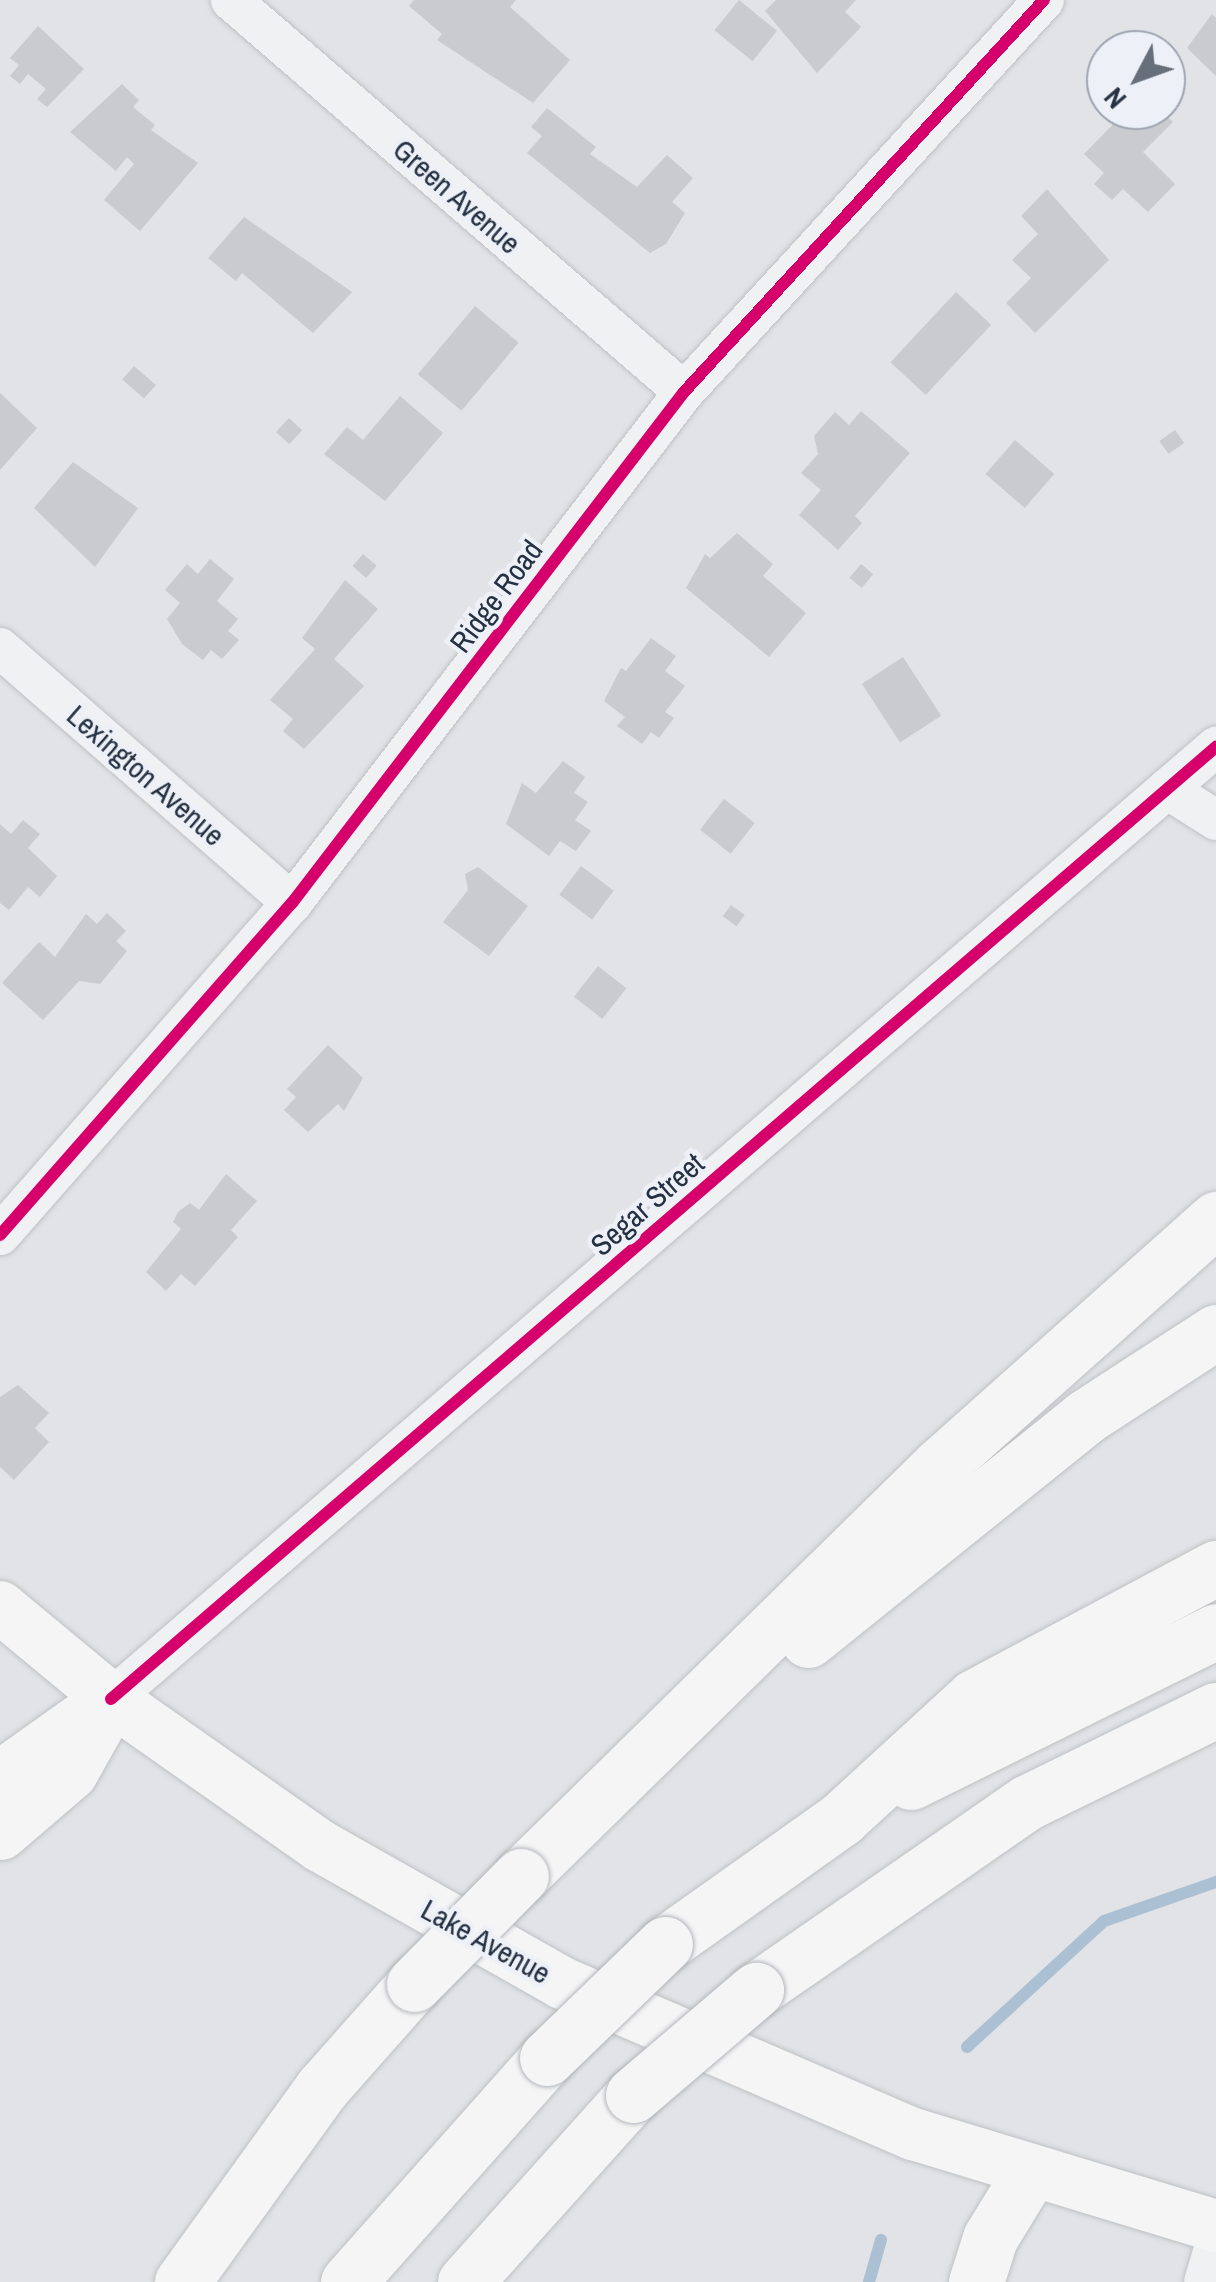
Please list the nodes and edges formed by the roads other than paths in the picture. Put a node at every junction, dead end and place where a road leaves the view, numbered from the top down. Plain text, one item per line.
1 (231, 0) edge
2 (1044, 0) edge
3 (684, 392) junction
4 (0, 648) edge
5 (1216, 747) edge
6 (1167, 789) junction
7 (1216, 820) edge
8 (292, 903) junction
9 (1216, 1220) edge
10 (0, 1235) edge
11 (1216, 1332) edge
12 (1216, 1568) edge
13 (0, 1607) edge
14 (1216, 1630) edge
15 (111, 1699) junction
16 (1216, 1710) edge
17 (0, 1778) edge
18 (842, 1818) junction
19 (0, 1832) edge
20 (521, 1876) junction
21 (1029, 2174) junction
22 (1216, 2226) edge
23 (1216, 2242) edge
24 (182, 2282) edge
25 (348, 2282) edge
26 (465, 2282) edge
27 (976, 2282) edge
28 (1014, 2282) edge
29 (1204, 2282) edge

1 - 3 street, Green Avenue
2 - 3 street, Ridge Road
3 - 8 street, Ridge Road
4 - 8 street, Lexington Avenue
5 - 6 street, Segar Street
6 - 7 street
6 - 15 street, Segar Street
8 - 10 street, Ridge Road
9 - 20 highway
11 - 20 highway
12 - 18 highway
13 - 15 main road, Lake Avenue
14 - 18 highway
15 - 17 highway
15 - 19 highway
15 - 21 main road, Lake Avenue
16 - 26 highway, bridge
18 - 25 highway, bridge
20 - 24 highway, bridge
21 - 22 main road, Lake Avenue
21 - 27 highway
21 - 28 highway
23 - 29 street

